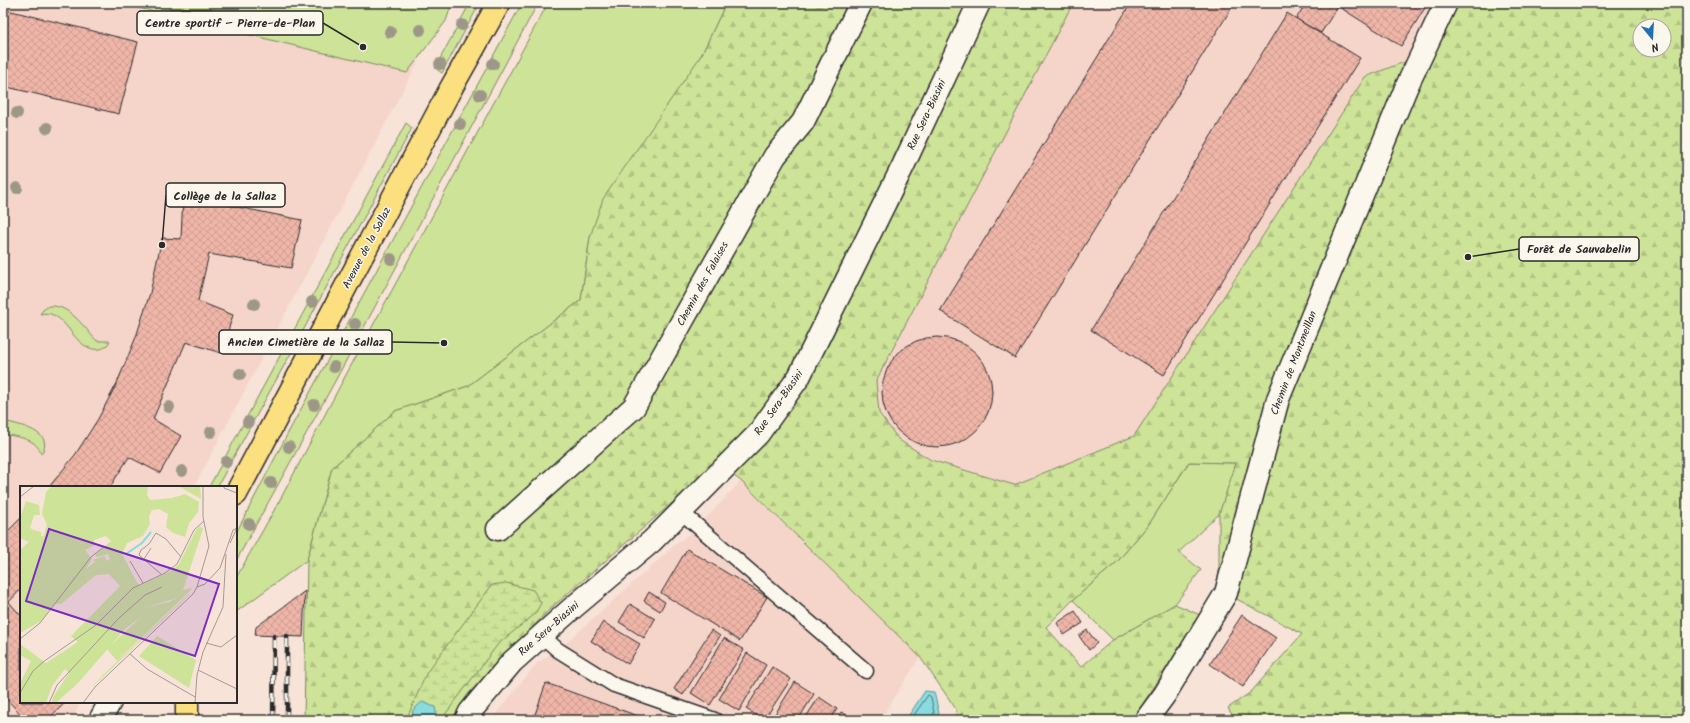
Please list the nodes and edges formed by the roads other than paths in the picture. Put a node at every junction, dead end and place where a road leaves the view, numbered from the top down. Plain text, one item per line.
1 (499, 3) edge
2 (861, 3) edge
3 (979, 3) edge
4 (1446, 3) edge
5 (237, 492) edge
6 (681, 512) junction
7 (498, 529) dead end
8 (541, 636) junction
9 (866, 671) dead end
10 (109, 703) edge
11 (187, 703) edge
12 (100, 720) edge
13 (187, 720) edge
14 (466, 720) edge
15 (715, 720) edge
16 (1146, 720) edge

1 - 5 main road, Avenue de la Sallaz
2 - 7 street, Chemin des Falaises
3 - 6 street, Rue Sera-Biasini
4 - 16 street, Chemin de Montmeillan
6 - 8 street, Rue Sera-Biasini
6 - 9 lane
8 - 14 street, Rue Sera-Biasini
8 - 15 lane
10 - 12 street
11 - 13 main road

